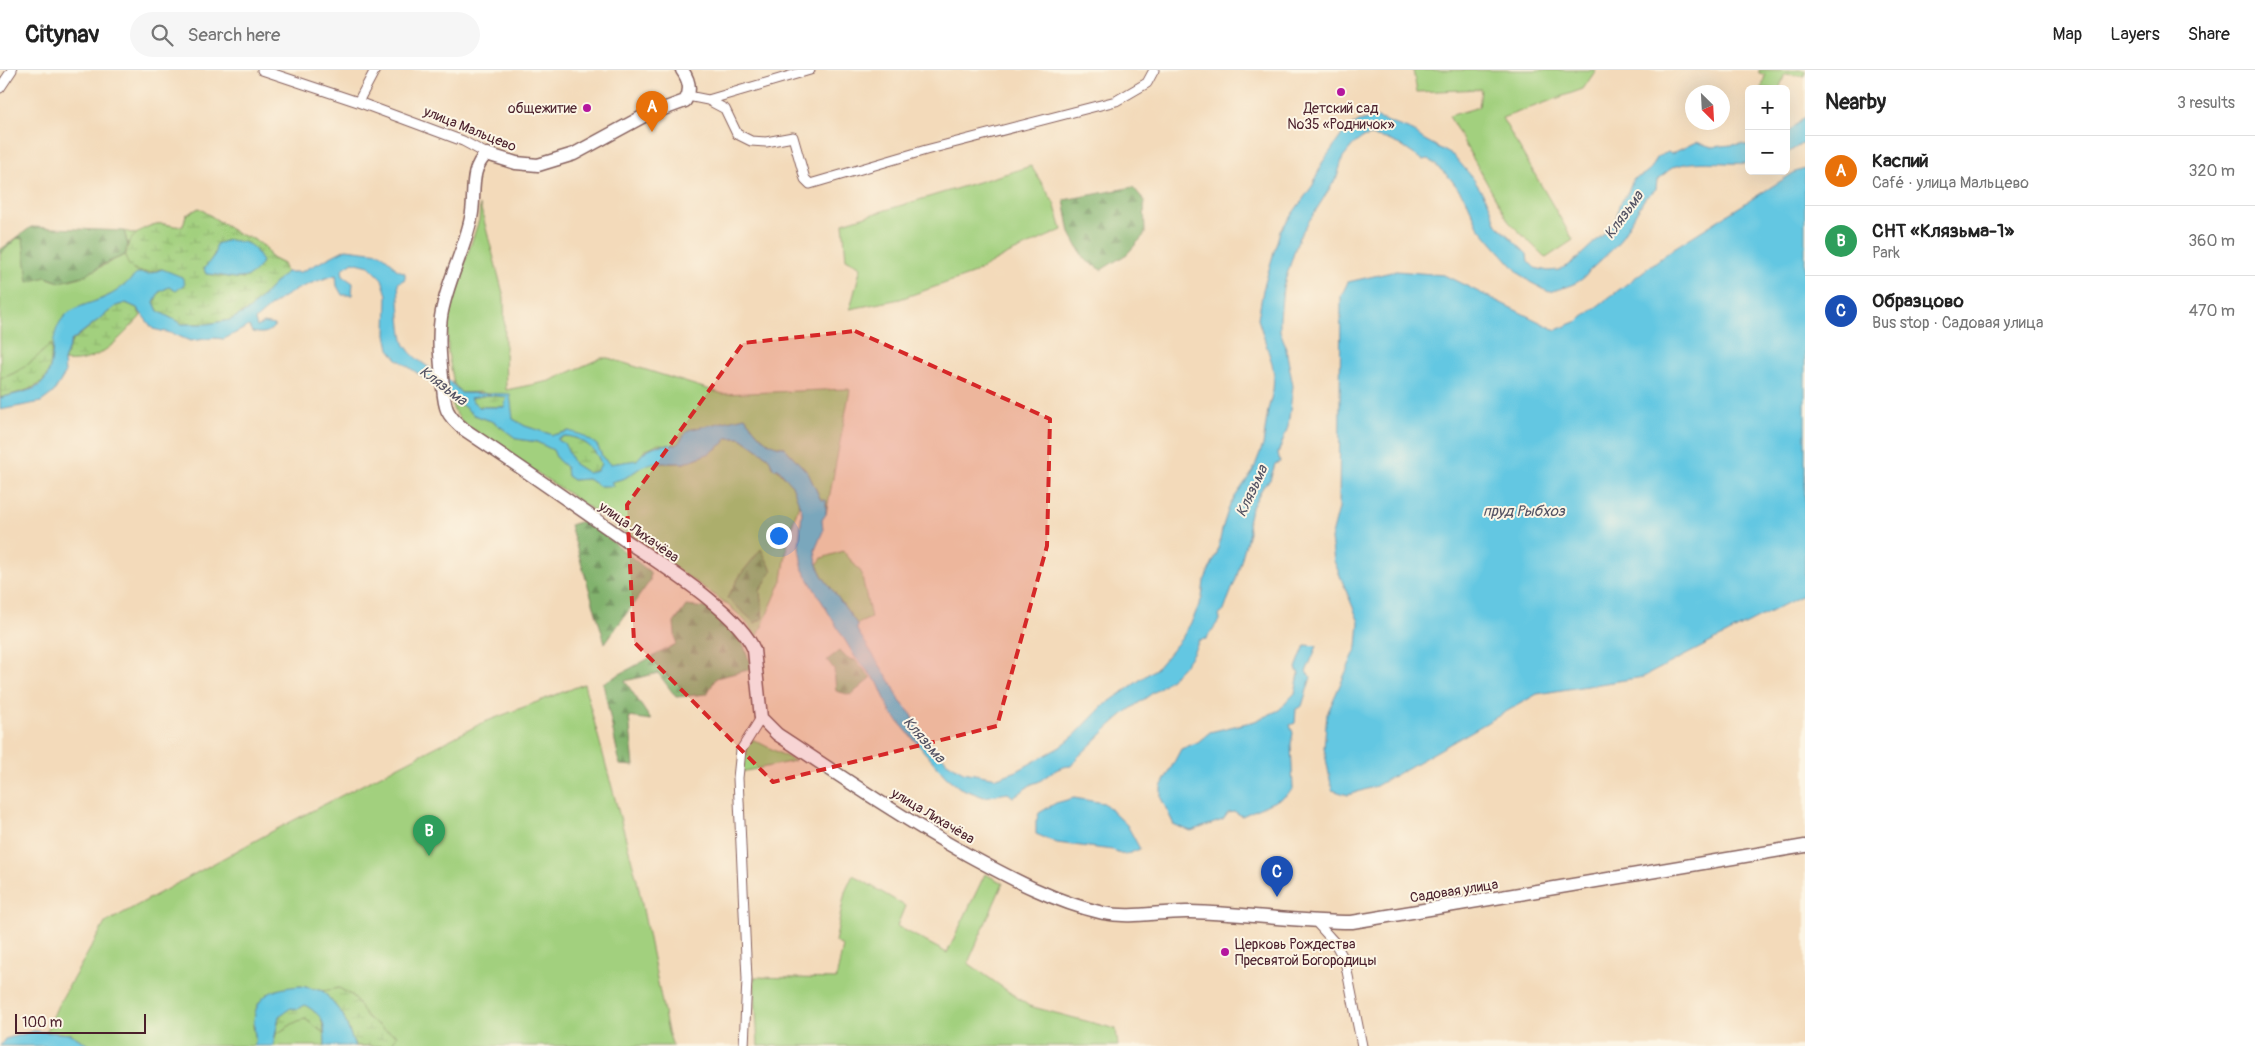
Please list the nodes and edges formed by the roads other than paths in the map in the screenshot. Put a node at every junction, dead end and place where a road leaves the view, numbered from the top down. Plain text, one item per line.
1 (12, 70) edge
2 (262, 70) edge
3 (375, 70) edge
4 (682, 70) edge
5 (810, 70) edge
6 (1154, 70) edge
7 (0, 88) edge
8 (688, 96) junction
9 (708, 100) junction
10 (358, 102) junction
11 (487, 154) junction
12 (761, 718) junction
13 (1805, 846) edge
14 (1106, 913) joint
15 (1316, 922) junction
16 (744, 1046) edge
17 (1362, 1046) edge

1 - 7 street
2 - 10 street, улица Мальцево
3 - 10 street
4 - 8 street
5 - 9 street
6 - 9 street
8 - 9 street
8 - 11 street, улица Мальцево
10 - 11 street, улица Мальцево
11 - 12 street, улица Лихачёва
12 - 14 street, улица Лихачёва
12 - 16 street
13 - 15 street, Садовая улица
14 - 15 street, Садовая улица
15 - 17 street

